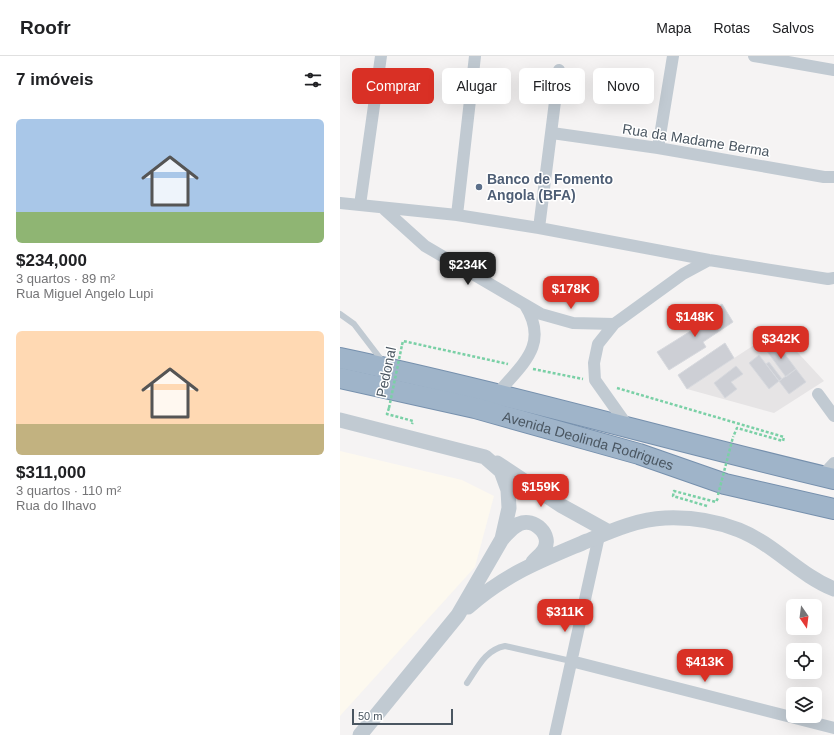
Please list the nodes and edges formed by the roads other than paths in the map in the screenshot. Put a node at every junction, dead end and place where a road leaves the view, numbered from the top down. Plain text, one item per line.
1 (381, 56) edge
2 (474, 56) edge
3 (673, 56) edge
4 (759, 56) edge
5 (834, 70) edge
6 (555, 104) edge
7 (552, 133) junction
8 (658, 148) junction
9 (834, 177) edge
10 (340, 203) edge
11 (360, 205) junction
12 (384, 209) junction
13 (456, 215) junction
14 (539, 228) junction
15 (709, 260) junction
16 (834, 278) edge
17 (524, 304) junction
18 (340, 314) edge
19 (614, 324) junction
20 (340, 358) edge
21 (388, 368) junction
22 (340, 378) edge
23 (498, 394) junction
24 (818, 394) dead end
25 (834, 416) edge
26 (340, 420) edge
27 (630, 429) junction
28 (485, 457) junction
29 (830, 473) edge
30 (834, 509) edge
31 (604, 534) junction
32 (502, 539) junction
33 (531, 564) junction
34 (834, 589) edge
35 (458, 615) junction
36 (571, 661) junction
37 (467, 683) dead end
38 (834, 728) edge
39 (360, 735) edge
40 (555, 735) edge

1 - 11 street
2 - 13 street
3 - 8 street
4 - 5 street
6 - 7 street
7 - 8 street, Rua da Madame Berma
7 - 14 street
8 - 9 street, Rua da Madame Berma
10 - 11 street
11 - 12 street
12 - 13 street
12 - 17 street
13 - 14 street
14 - 15 street
15 - 16 street
15 - 19 street
17 - 19 street
17 - 23 street
18 - 21 lane
19 - 27 street
20 - 21 highway, Avenida Deolinda Rodrigues
21 - 23 highway, Avenida Deolinda Rodrigues
22 - 30 highway, Avenida Deolinda Rodrigues
23 - 27 highway, Avenida Deolinda Rodrigues
24 - 25 street
26 - 28 street
27 - 29 highway, Avenida Deolinda Rodrigues
28 - 31 street
28 - 32 street
31 - 33 street
31 - 34 street
31 - 36 street
32 - 33 street
32 - 35 street
33 - 35 street
35 - 39 street
36 - 37 lane
36 - 38 street
36 - 40 street

